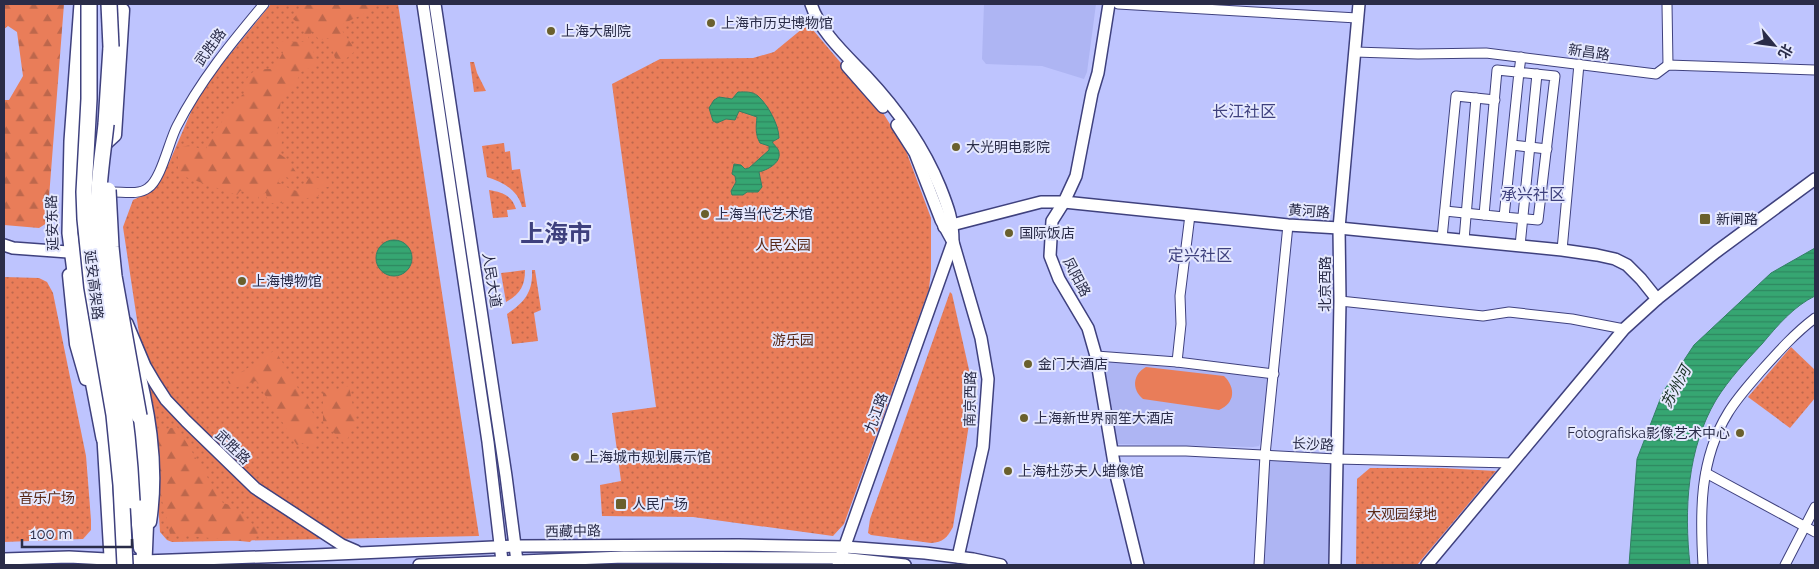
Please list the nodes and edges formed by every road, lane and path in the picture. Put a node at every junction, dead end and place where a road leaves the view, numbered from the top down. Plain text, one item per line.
1 (82, 4) edge
2 (89, 4) edge
3 (95, 4) edge
4 (110, 4) edge
5 (117, 4) edge
6 (123, 4) edge
7 (264, 4) edge
8 (423, 4) edge
9 (436, 4) edge
10 (803, 4) edge
11 (811, 4) edge
12 (1109, 4) edge
13 (1118, 4) edge
14 (1359, 4) edge
15 (1666, 4) edge
16 (1357, 18) junction
17 (111, 47) junction
18 (1355, 52) junction
19 (1498, 55) junction
20 (1521, 57) junction
21 (1579, 64) junction
22 (1668, 65) junction
23 (1497, 70) junction
24 (1815, 70) edge
25 (1519, 72) junction
26 (1537, 74) junction
27 (1476, 98) junction
28 (89, 99) junction
29 (1495, 100) junction
30 (106, 124) junction
31 (1512, 145) junction
32 (102, 147) junction
33 (1530, 147) junction
34 (1547, 149) junction
35 (1815, 179) edge
36 (102, 181) junction
37 (114, 192) junction
38 (1064, 202) junction
39 (1445, 211) junction
40 (1466, 213) junction
41 (1190, 215) junction
42 (1484, 215) junction
43 (1504, 217) junction
44 (1523, 219) junction
45 (1288, 225) junction
46 (949, 226) junction
47 (1339, 228) junction
48 (1442, 238) junction
49 (1464, 240) junction
50 (953, 242) junction
51 (4, 245) edge
52 (1520, 246) junction
53 (1562, 250) junction
54 (68, 252) junction
55 (117, 266) junction
56 (942, 271) junction
57 (1657, 299) junction
58 (1340, 300) junction
59 (1815, 318) edge
60 (126, 321) junction
61 (112, 325) junction
62 (1624, 329) junction
63 (1096, 356) junction
64 (1177, 362) junction
65 (1274, 374) junction
66 (104, 438) junction
67 (1112, 451) junction
68 (1265, 455) junction
69 (1336, 459) junction
70 (1512, 463) junction
71 (1706, 473) junction
72 (1815, 507) edge
73 (1804, 526) junction
74 (1815, 532) edge
75 (500, 546) junction
76 (516, 546) junction
77 (544, 546) junction
78 (844, 547) junction
79 (362, 552) junction
80 (4, 558) edge
81 (958, 558) junction
82 (502, 561) junction
83 (518, 561) junction
84 (726, 561) edge
85 (839, 562) edge
86 (543, 563) edge
87 (116, 564) edge
88 (141, 564) edge
89 (462, 564) edge
90 (420, 565) edge
91 (905, 565) edge
92 (1001, 565) edge
93 (1138, 565) edge
94 (1259, 565) edge
95 (1335, 565) edge
96 (1427, 565) edge
97 (1703, 565) edge
98 (1785, 565) edge

1 - 54 main road, 延安东路
1 - 66 highway
2 - 28 highway, bridge
3 - 28 highway, 延安高架路, bridge
3 - 66 main road, 延安东路
4 - 17 highway, 延安高架路, bridge
4 - 32 main road
5 - 17 highway, bridge
6 - 32 main road
7 - 37 street, 武胜路
8 - 75 main road, 人民大道
9 - 76 main road, 人民大道
10 - 46 main road, 南京西路
11 - 46 main road, 南京西路
12 - 38 main road, 凤阳路
13 - 16 street
14 - 16 main road, 北京西路
15 - 22 street
16 - 18 main road, 北京西路
17 - 30 highway, 延安高架路
18 - 19 street, 新昌路
18 - 47 main road, 北京西路
19 - 20 street, 新昌路
19 - 23 street
20 - 21 street, 新昌路
20 - 25 street
21 - 22 street, 新昌路
21 - 53 street
22 - 24 street, 新昌路
23 - 25 street
23 - 29 street
25 - 26 street
25 - 31 street
26 - 33 street
26 - 34 street
27 - 29 street
27 - 39 street
27 - 40 street
28 - 87 highway, 延安高架路, bridge
29 - 42 street
30 - 88 highway, bridge
30 - 88 highway, 延安高架路, bridge
31 - 33 street
31 - 43 street
32 - 36 main road
33 - 34 street
33 - 44 street
34 - 44 street
35 - 57 main road
36 - 37 main road
36 - 61 main road
37 - 55 main road
38 - 41 main road, 黄河路
38 - 46 main road, 黄河路
38 - 63 main road, 凤阳路
39 - 40 street
39 - 48 street
40 - 42 street
40 - 49 street
41 - 45 main road, 黄河路
41 - 64 street
42 - 43 street
43 - 44 street
44 - 52 street
45 - 47 main road, 黄河路
45 - 65 street
46 - 50 main road, 南京西路
46 - 56 main road, 九江路
47 - 48 main road, 黄河路
47 - 58 main road, 北京西路
48 - 49 main road, 黄河路
49 - 52 main road, 黄河路
50 - 56 main road, 九江路
50 - 81 main road, 南京西路
51 - 54 main road
52 - 53 main road, 黄河路
53 - 57 main road, 黄河路
54 - 66 main road, 延安东路
55 - 60 main road
55 - 61 main road
56 - 78 main road, 九江路
57 - 62 main road
58 - 62 street
58 - 69 main road, 北京西路
59 - 71 street
60 - 79 main road, 武胜路
60 - 88 main road
61 - 88 main road
62 - 70 main road
63 - 64 street
63 - 67 main road, 凤阳路
64 - 65 street
65 - 68 street
66 - 87 main road, 延安东路
67 - 68 street, 长沙路
67 - 93 main road, 凤阳路
68 - 69 street, 长沙路
68 - 94 street
69 - 70 street, 长沙路
69 - 95 main road, 北京西路
70 - 96 main road
71 - 73 street
71 - 97 street
72 - 73 street
73 - 74 street
73 - 98 street
75 - 76 main road, 西藏中路
75 - 79 main road, 西藏中路
75 - 82 main road, 人民大道
76 - 77 main road, 西藏中路
76 - 83 main road, 人民大道
77 - 78 main road, 西藏中路
77 - 86 main road
78 - 81 main road, 西藏中路
78 - 85 main road, 九江路
79 - 88 main road, 西藏中路
80 - 87 main road, 西藏中路
81 - 92 main road, 西藏中路
82 - 83 main road, 西藏中路
82 - 89 main road, 西藏中路
83 - 86 main road, 西藏中路
84 - 85 main road, 西藏中路
84 - 86 main road, 西藏中路
85 - 91 main road, 西藏中路
87 - 88 main road, 西藏中路
89 - 90 main road, 西藏中路

